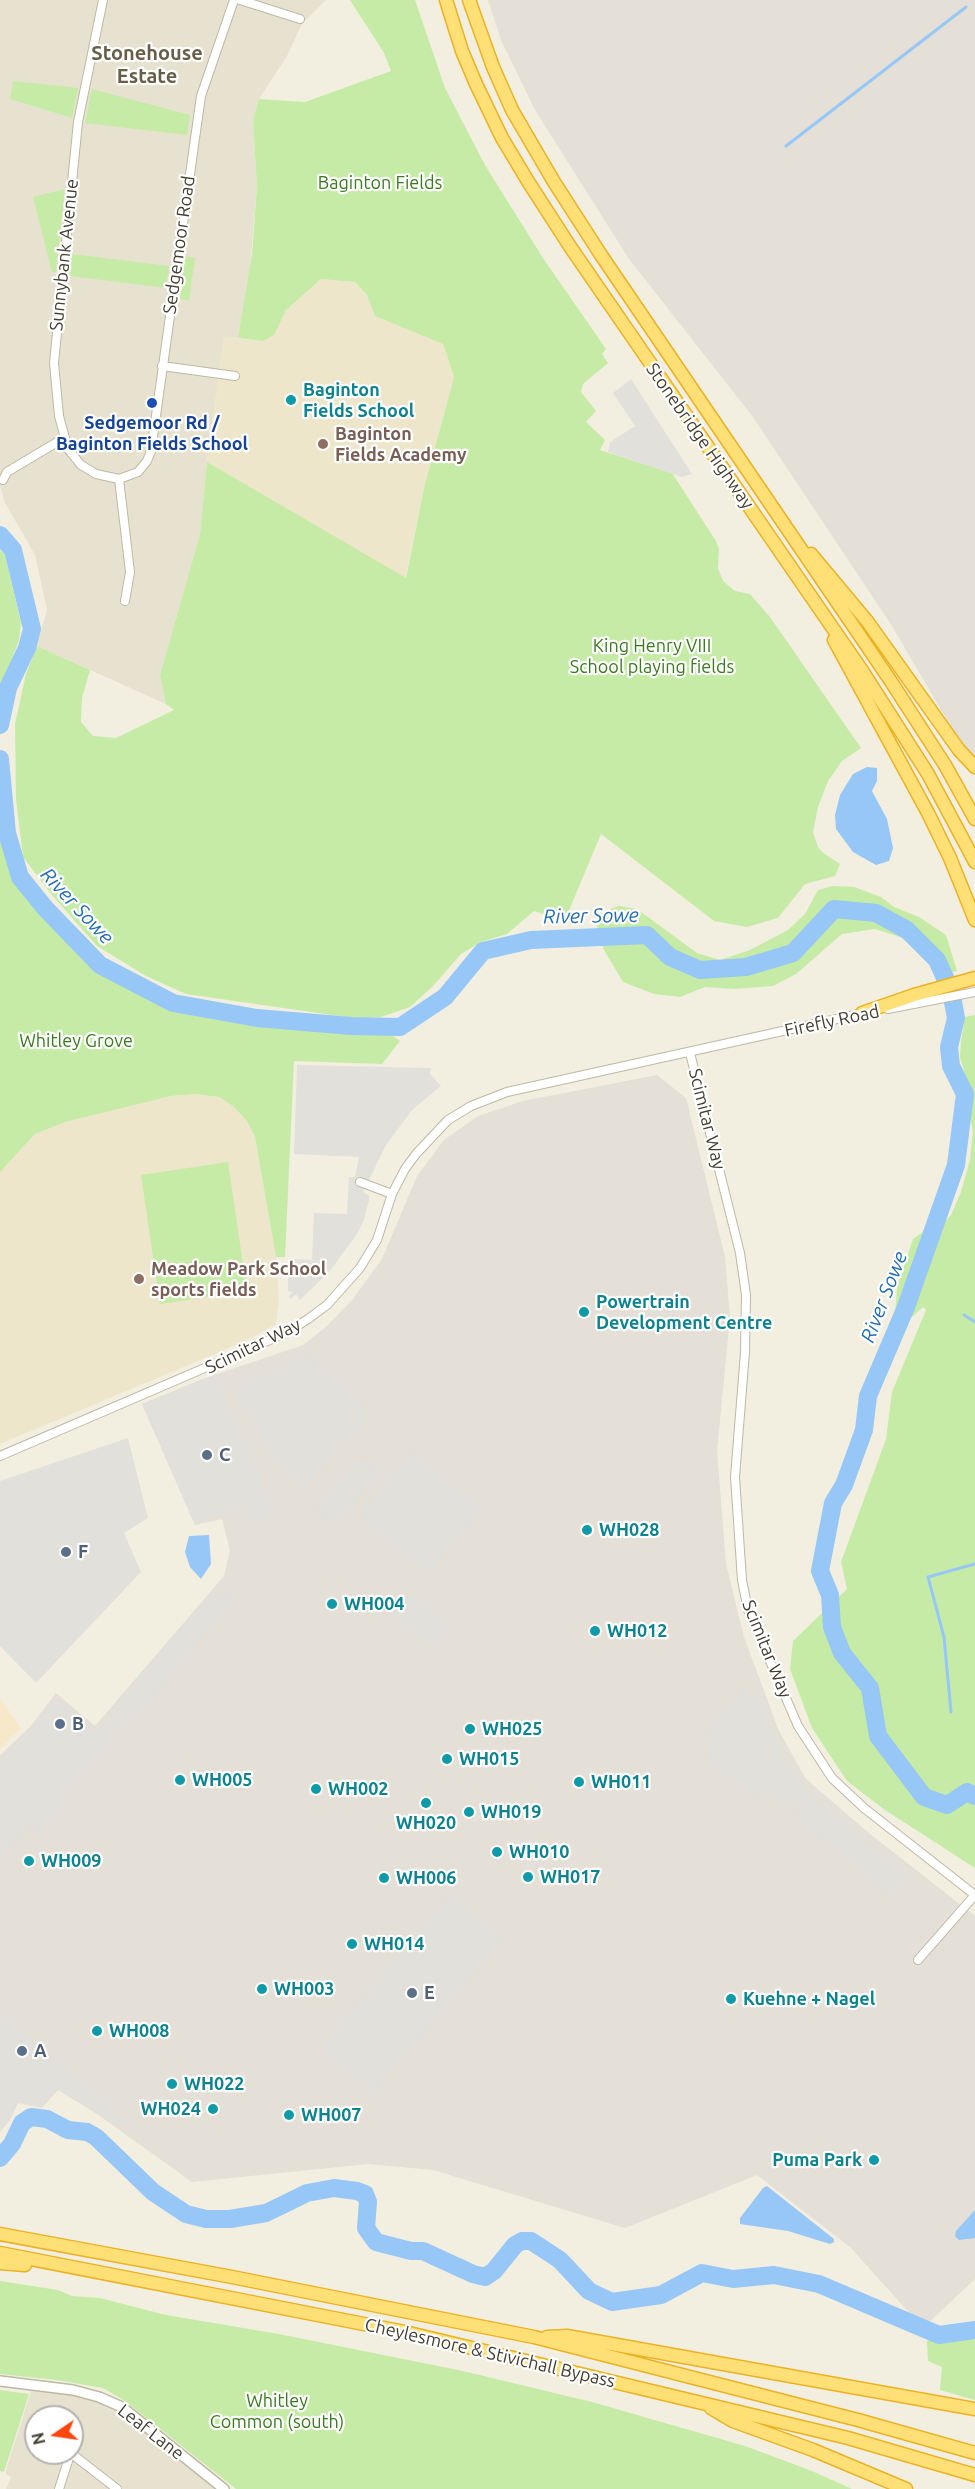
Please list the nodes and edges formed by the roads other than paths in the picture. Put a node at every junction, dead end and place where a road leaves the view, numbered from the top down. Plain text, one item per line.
1 (103, 0) edge
2 (234, 0) edge
3 (240, 0) edge
4 (445, 0) edge
5 (469, 0) edge
6 (300, 20) dead end
7 (162, 366) junction
8 (235, 376) dead end
9 (64, 438) junction
10 (3, 480) dead end
11 (119, 480) junction
12 (789, 532) junction
13 (125, 601) dead end
14 (815, 603) junction
15 (975, 767) edge
16 (975, 819) edge
17 (975, 862) edge
18 (975, 920) edge
19 (975, 978) edge
20 (975, 992) edge
21 (915, 999) junction
22 (862, 1013) joint
23 (690, 1053) junction
24 (360, 1182) dead end
25 (392, 1194) junction
26 (0, 1456) edge
27 (975, 1895) edge
28 (918, 1960) dead end
29 (0, 2234) edge
30 (0, 2253) edge
31 (0, 2263) edge
32 (107, 2274) junction
33 (534, 2337) junction
34 (0, 2381) edge
35 (700, 2402) junction
36 (975, 2409) edge
37 (975, 2453) edge
38 (84, 2463) edge
39 (68, 2465) edge
40 (975, 2475) edge
41 (59, 2489) edge
42 (117, 2489) edge
43 (224, 2489) edge
44 (906, 2489) edge

1 - 9 street, Sunnybank Avenue
2 - 7 street, Sedgemoor Road
3 - 6 street
4 - 14 highway, Stonebridge Highway
5 - 12 highway, Stonebridge Highway
7 - 8 street
7 - 11 street, Sedgemoor Road
9 - 10 street
9 - 11 street, Sunnybank Avenue
11 - 13 street
12 - 15 highway
12 - 16 highway, Stonebridge Highway
14 - 17 highway, Stonebridge Highway
14 - 18 highway
19 - 21 highway
20 - 21 street
21 - 22 highway
22 - 23 street, Firefly Road
23 - 25 street, Scimitar Way
23 - 27 street, Scimitar Way
24 - 25 street
25 - 26 street, Scimitar Way
27 - 28 street
29 - 33 highway, Cheylesmore & Stivichall Bypass
30 - 32 highway, Cheylesmore & Stivichall Bypass
31 - 32 highway
32 - 35 highway, Cheylesmore & Stivichall Bypass
33 - 36 highway
33 - 37 highway, Cheylesmore & Stivichall Bypass
34 - 43 street, Leaf Lane
35 - 40 highway, Cheylesmore & Stivichall Bypass
35 - 44 highway
38 - 42 street
39 - 41 street

